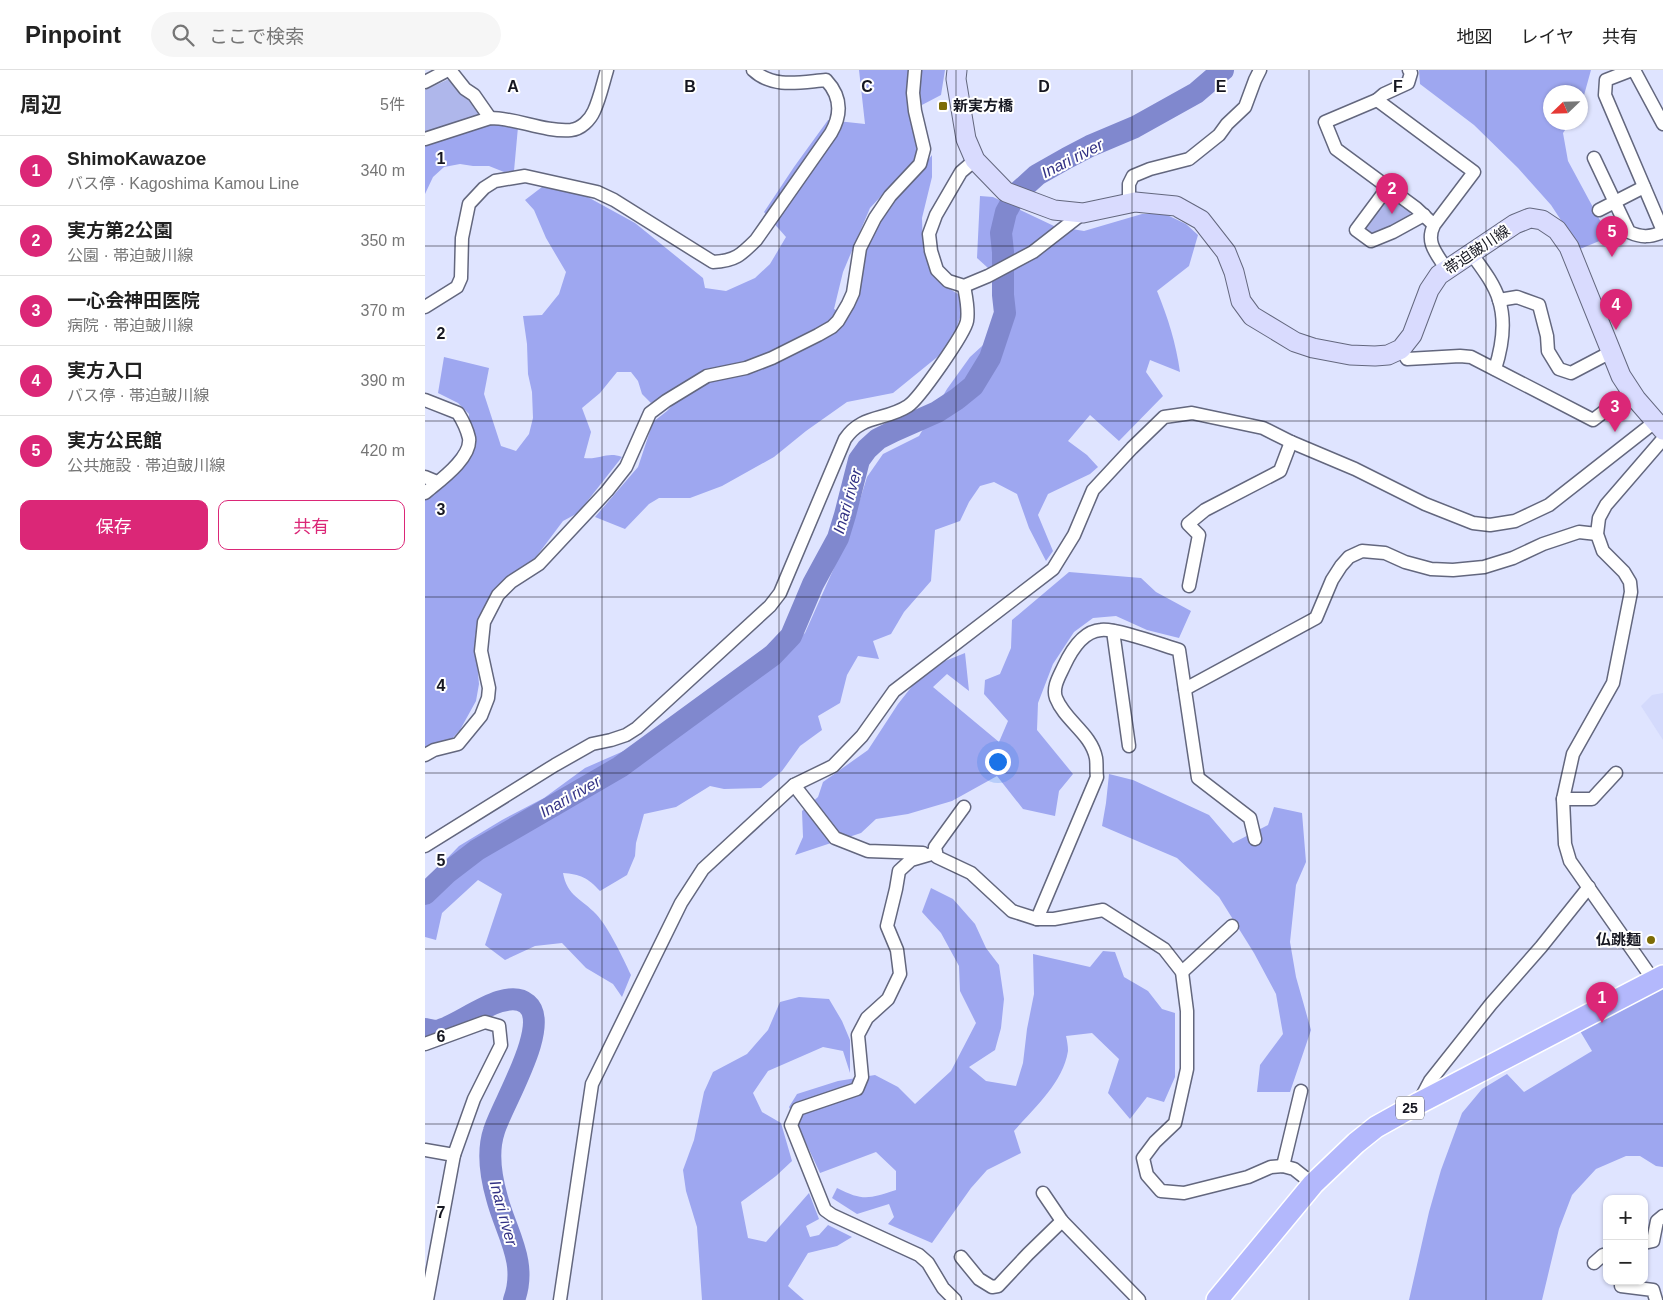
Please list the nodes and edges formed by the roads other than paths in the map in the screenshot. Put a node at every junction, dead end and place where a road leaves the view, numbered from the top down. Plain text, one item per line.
1 (449, 70) edge
2 (607, 70) edge
3 (753, 70) edge
4 (915, 70) edge
5 (957, 70) edge
6 (1260, 70) edge
7 (1409, 70) edge
8 (1633, 70) edge
9 (425, 82) edge
10 (1377, 100) junction
11 (489, 118) junction
12 (1663, 124) edge
13 (425, 139) edge
14 (1594, 158) dead end
15 (975, 160) junction
16 (1388, 187) junction
17 (1643, 187) junction
18 (1615, 202) junction
19 (1129, 203) junction
20 (1599, 210) dead end
21 (1083, 213) junction
22 (1424, 215) junction
23 (1434, 225) junction
24 (1663, 232) edge
25 (1471, 253) junction
26 (1447, 270) junction
27 (964, 286) junction
28 (1499, 300) junction
29 (425, 307) edge
30 (1401, 349) junction
31 (1611, 352) junction
32 (1495, 368) junction
33 (1630, 392) junction
34 (425, 400) edge
35 (1660, 425) edge
36 (1663, 439) edge
37 (1291, 442) junction
38 (431, 479) edge
39 (425, 493) edge
40 (1597, 534) junction
41 (1189, 586) dead end
42 (1113, 631) junction
43 (1185, 689) junction
44 (1129, 746) dead end
45 (425, 755) edge
46 (1616, 773) dead end
47 (795, 785) junction
48 (1563, 799) junction
49 (964, 807) dead end
50 (1255, 838) dead end
51 (425, 846) edge
52 (935, 853) junction
53 (1589, 887) junction
54 (1037, 919) junction
55 (1232, 926) dead end
56 (1182, 972) junction
57 (1659, 979) edge
58 (425, 1044) edge
59 (1301, 1091) dead end
60 (1419, 1102) junction
61 (425, 1150) edge
62 (454, 1155) junction
63 (1283, 1166) junction
64 (1313, 1184) junction
65 (1043, 1193) dead end
66 (1663, 1216) edge
67 (1063, 1221) junction
68 (1648, 1242) edge
69 (1603, 1255) edge
70 (961, 1257) dead end
71 (1595, 1263) dead end
72 (1621, 1286) dead end
73 (427, 1300) edge
74 (560, 1300) edge
75 (955, 1300) edge
76 (1139, 1300) edge
77 (1217, 1300) edge
78 (1656, 1300) edge

1 - 9 street
1 - 11 street
2 - 11 street
3 - 29 street
4 - 45 street
5 - 15 street
6 - 19 street
7 - 10 street
8 - 12 street
8 - 17 street
10 - 16 street
10 - 23 street
11 - 13 street
14 - 18 street
15 - 21 street
15 - 27 street
16 - 22 street
16 - 22 street
17 - 18 street
17 - 24 street
18 - 20 street
18 - 24 street
19 - 21 street
19 - 30 street
21 - 27 street
22 - 23 street
23 - 26 street
25 - 26 street, 帯迫皷川線
25 - 28 street
25 - 31 street, 帯迫皷川線
26 - 30 street, 帯迫皷川線
27 - 51 street
28 - 31 street
28 - 32 street
30 - 32 street
31 - 33 street, 帯迫皷川線
32 - 33 street
33 - 35 street, 帯迫皷川線
34 - 38 street
35 - 37 street
36 - 40 street
37 - 41 street
37 - 47 street
38 - 39 street
40 - 43 street
40 - 48 street
42 - 43 street
42 - 44 street
42 - 54 street
43 - 50 street
46 - 48 street
47 - 52 street
47 - 74 street
48 - 53 street
49 - 52 street
52 - 54 street
52 - 75 street
53 - 57 street
53 - 60 street
54 - 56 street
55 - 56 street
56 - 63 street
57 - 60 main road, 25
58 - 62 street
59 - 63 street
60 - 64 main road, 25
61 - 62 street
62 - 73 street
63 - 64 street
64 - 77 main road, 25
65 - 67 street
66 - 68 street
67 - 70 street
67 - 76 street
69 - 71 street
72 - 78 street

